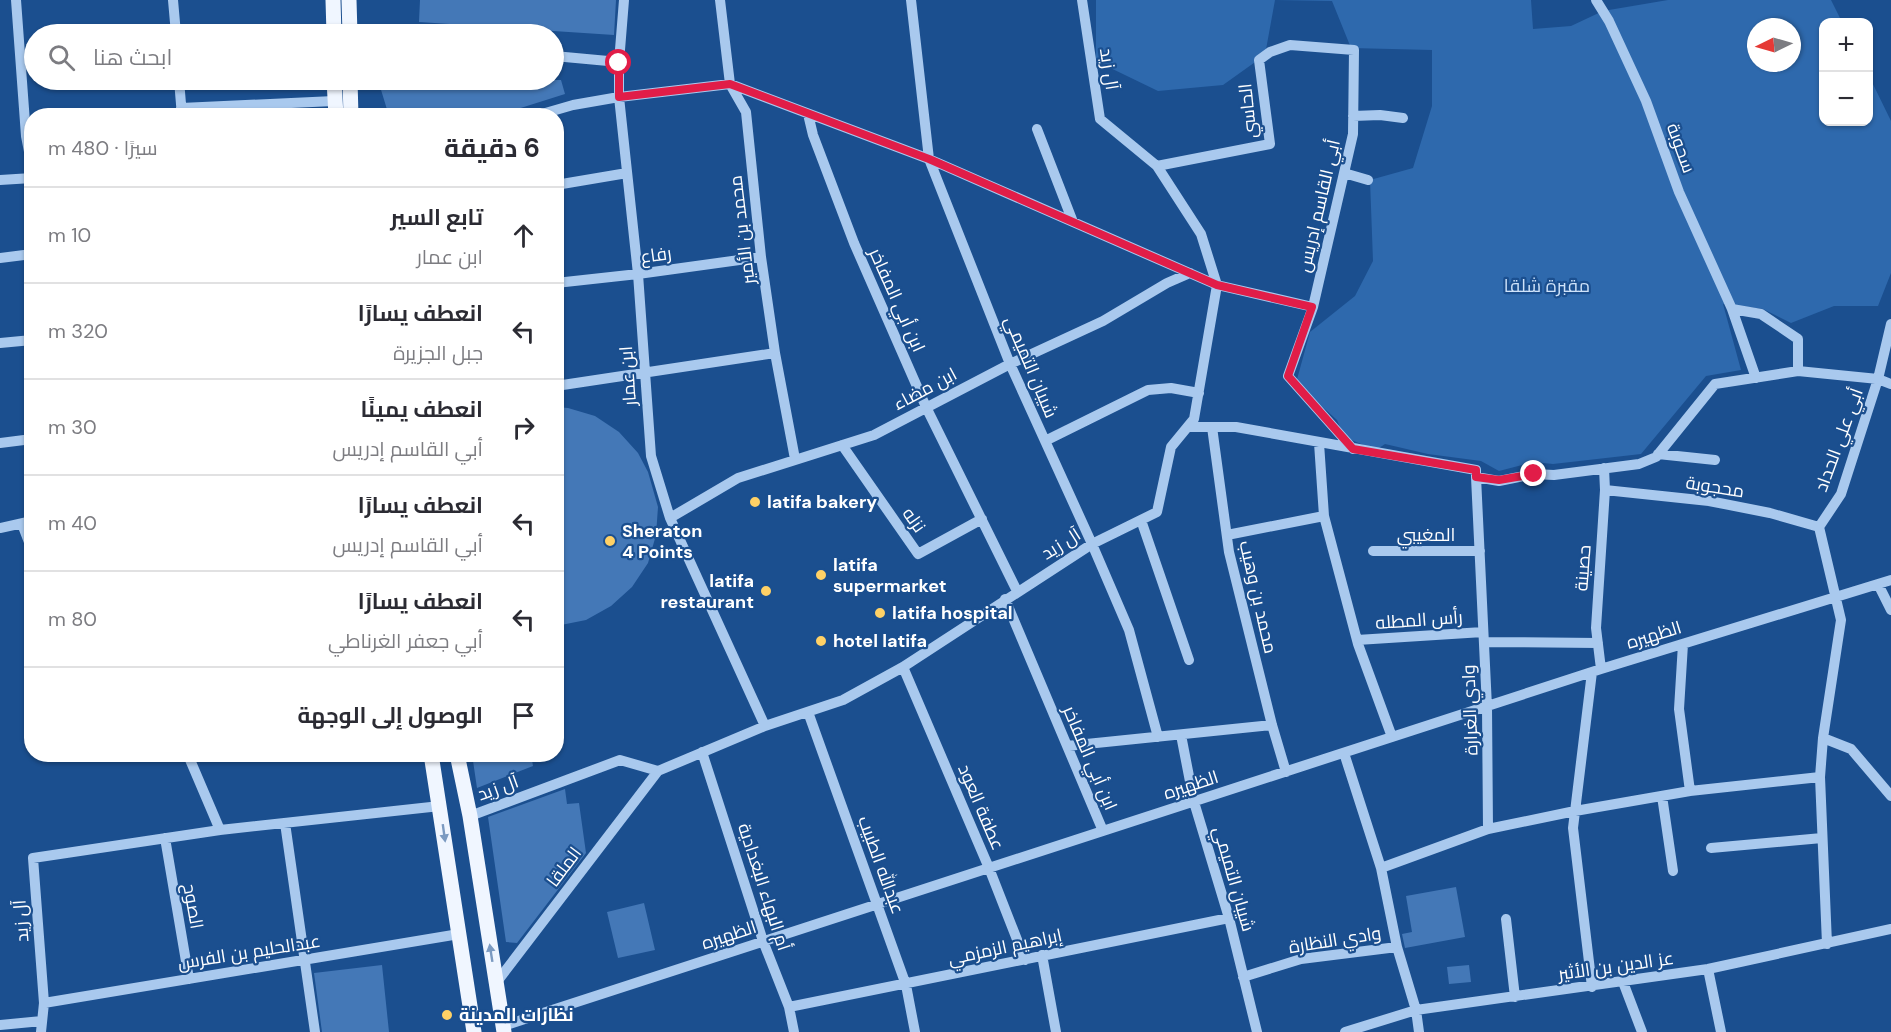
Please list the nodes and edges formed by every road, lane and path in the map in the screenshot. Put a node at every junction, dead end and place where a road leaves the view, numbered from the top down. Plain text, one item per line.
1 (16, 0) edge
2 (173, 0) edge
3 (333, 0) edge
4 (349, 0) edge
5 (624, 0) edge
6 (720, 0) edge
7 (911, 0) edge
8 (1082, 0) edge
9 (1596, 0) edge
10 (175, 24) edge
11 (334, 24) edge
12 (350, 24) edge
13 (1354, 50) joint
14 (564, 57) edge
15 (619, 63) junction
16 (24, 84) edge
17 (730, 84) junction
18 (25, 90) edge
19 (180, 90) edge
20 (334, 90) edge
21 (351, 90) edge
22 (619, 97) junction
23 (26, 108) edge
24 (182, 108) edge
25 (335, 108) edge
26 (351, 108) edge
27 (563, 108) edge
28 (808, 114) junction
29 (1353, 116) junction
30 (1403, 118) dead end
31 (1037, 129) dead end
32 (929, 159) junction
33 (1157, 166) junction
34 (627, 173) junction
35 (1344, 173) junction
36 (24, 178) edge
37 (0, 180) edge
38 (1368, 180) dead end
39 (564, 184) edge
40 (1073, 222) junction
41 (24, 255) edge
42 (761, 256) junction
43 (0, 258) edge
44 (1190, 273) junction
45 (638, 274) junction
46 (564, 282) edge
47 (1217, 285) junction
48 (1312, 307) junction
49 (1732, 309) junction
50 (1891, 324) edge
51 (24, 341) edge
52 (0, 344) edge
53 (775, 353) junction
54 (1010, 364) junction
55 (1798, 371) junction
56 (645, 374) junction
57 (1756, 378) junction
58 (1878, 379) junction
59 (1891, 384) edge
60 (564, 385) edge
61 (1199, 393) junction
62 (926, 407) junction
63 (1188, 427) junction
64 (1212, 427) junction
65 (24, 440) edge
66 (1045, 441) junction
67 (0, 443) edge
68 (1319, 443) junction
69 (842, 445) junction
70 (1353, 449) junction
71 (1658, 454) junction
72 (795, 459) junction
73 (1715, 460) dead end
74 (1604, 468) junction
75 (1476, 477) junction
76 (1605, 490) junction
77 (1324, 516) junction
78 (670, 518) junction
79 (982, 519) junction
80 (1141, 520) junction
81 (24, 524) edge
82 (1819, 527) junction
83 (0, 528) edge
84 (1227, 535) junction
85 (1092, 544) junction
86 (1373, 551) dead end
87 (1479, 551) junction
88 (1891, 580) edge
89 (1878, 584) junction
90 (1017, 591) junction
91 (1836, 598) junction
92 (1005, 599) junction
93 (1891, 610) edge
94 (1484, 637) junction
95 (1357, 640) junction
96 (1598, 643) junction
97 (1683, 644) junction
98 (1189, 660) dead end
99 (903, 668) junction
100 (1597, 671) junction
101 (1487, 707) junction
102 (808, 712) junction
103 (1272, 725) junction
104 (765, 726) junction
105 (1181, 735) junction
106 (1158, 737) junction
107 (1392, 737) junction
108 (1823, 738) junction
109 (1067, 747) junction
110 (702, 752) junction
111 (1344, 753) junction
112 (191, 762) edge
113 (432, 762) edge
114 (459, 762) edge
115 (658, 771) junction
116 (1286, 772) junction
117 (1820, 777) junction
118 (1690, 791) junction
119 (1662, 796) junction
120 (1891, 796) edge
121 (1194, 802) junction
122 (440, 806) junction
123 (1575, 811) junction
124 (470, 816) junction
125 (285, 823) junction
126 (1488, 829) junction
127 (220, 830) junction
128 (1103, 831) junction
129 (165, 838) junction
130 (1822, 838) junction
131 (1712, 848) dead end
132 (989, 868) junction
133 (1381, 868) junction
134 (1673, 871) dead end
135 (878, 904) junction
136 (1229, 918) junction
137 (1506, 919) dead end
138 (1891, 929) edge
139 (459, 934) junction
140 (763, 941) junction
141 (1827, 944) junction
142 (1397, 947) junction
143 (1042, 955) junction
144 (304, 960) junction
145 (1025, 960) junction
146 (1708, 969) junction
147 (1243, 977) junction
148 (189, 979) junction
149 (1623, 982) junction
150 (496, 983) junction
151 (906, 984) junction
152 (1592, 987) junction
153 (1515, 997) junction
154 (44, 1003) junction
155 (789, 1007) junction
156 (1416, 1010) junction
157 (0, 1025) edge
158 (42, 1027) edge
159 (503, 1029) edge
160 (315, 1032) edge
161 (474, 1032) edge
162 (794, 1032) edge
163 (915, 1032) edge
164 (1056, 1032) edge
165 (1257, 1032) edge
166 (1345, 1032) edge
167 (1419, 1032) edge
168 (1642, 1032) edge
169 (1720, 1032) edge

1 - 16 street
2 - 10 street
3 - 11 main road
4 - 12 main road
5 - 15 street, ابن عمار
6 - 17 street, محمد بن الأمير
7 - 32 street, شيبان التميمي
8 - 33 street, آل زيد
9 - 49 street, سحوبة
13 - 29 street, أبي القاسم إدريس
13 - 33 street, الحاسي
14 - 15 street
15 - 22 street, ابن عمار
17 - 22 street
17 - 28 street
17 - 42 street, محمد بن الأمير
18 - 23 street
19 - 24 street
20 - 25 main road
21 - 26 main road
22 - 27 street
22 - 34 street, ابن عمار
28 - 32 street
28 - 62 street, ابن أبي المفاخر
29 - 30 street
29 - 35 street, أبي القاسم إدريس
31 - 40 street
32 - 40 street
32 - 54 street, شيبان التميمي
33 - 47 street, آل زيد
34 - 39 street
34 - 45 street, ابن عمار
35 - 38 street
35 - 48 street, أبي القاسم إدريس
36 - 37 street
40 - 44 street
41 - 43 street
42 - 45 street, رفاع
42 - 53 street, محمد بن الأمير
44 - 47 street
44 - 54 street, ابن مضاء
45 - 46 street, رفاع
45 - 56 street, ابن عمار
47 - 48 street
47 - 61 street, آل زيد
48 - 70 street, أبي القاسم إدريس
49 - 55 street
49 - 57 street, سحوبة
50 - 58 street, أبي علي الحداد
51 - 52 street
53 - 56 street
53 - 72 street, محمد بن الأمير
54 - 62 street, ابن مضاء
54 - 66 street, شيبان التميمي
55 - 57 street
55 - 58 street
56 - 60 street
56 - 78 street, ابن عمار
57 - 71 street
58 - 59 street
58 - 82 street, أبي علي الحداد
61 - 63 street, آل زيد
61 - 66 street
62 - 69 street, ابن مضاء
62 - 79 street, ابن أبي المفاخر
63 - 64 street
63 - 80 street, آل زيد
64 - 68 street
64 - 84 street, محمد بن وهيب
65 - 67 street
66 - 85 street, شيبان التميمي
68 - 70 street
68 - 77 street
69 - 72 street, ابن مضاء
69 - 79 street, نزله
70 - 75 street
71 - 73 street
71 - 74 street
72 - 78 street, ابن مضاء
74 - 75 street
74 - 76 street, حصينة
75 - 87 street, وادي الغرارة
76 - 82 street, محجوبة
76 - 96 street, حصينة
77 - 84 street
77 - 95 street
78 - 104 street, ابن عمار
79 - 90 street, ابن أبي المفاخر
80 - 85 street, آل زيد
80 - 98 street
81 - 83 street
82 - 91 street
84 - 103 street, محمد بن وهيب
85 - 90 street, آل زيد
85 - 106 street, شيبان التميمي
86 - 87 street, المغيبي
87 - 94 street, وادي الغرارة
88 - 89 street, الظهيره
89 - 91 street, الظهيره
89 - 93 street
90 - 92 street, آل زيد
91 - 97 street, الظهيره
91 - 108 street
92 - 99 street, آل زيد
92 - 109 street, ابن أبي المفاخر
94 - 95 street, رأس المطله
94 - 96 street, رأس المطله
94 - 101 street, وادي الغرارة
95 - 107 street
96 - 100 street, حصينة
97 - 100 street, الظهيره
97 - 118 street
99 - 102 street, آل زيد
99 - 132 street, عطفة العود
100 - 101 street, الظهيره
100 - 123 street, حصينة
101 - 107 street, الظهيره
101 - 126 street, وادي الغرارة
102 - 104 street, آل زيد
102 - 135 street, عبدالله الطبيب
103 - 105 street
103 - 116 street, محمد بن وهيب
104 - 110 street, آل زيد
105 - 106 street
105 - 121 street, شيبان التميمي
106 - 109 street
107 - 111 street, الظهيره
108 - 117 street
108 - 120 street
109 - 128 street, ابن أبي المفاخر
110 - 115 street, آل زيد
110 - 140 street, أم البهاء البغدادية
111 - 116 street, الظهيره
111 - 133 street
112 - 127 street
113 - 122 main road
114 - 124 main road
115 - 124 street, آل زيد
115 - 150 street, الملقا
116 - 121 street, الظهيره
117 - 118 street
117 - 130 street
118 - 119 street
119 - 123 street
119 - 134 street
121 - 128 street, الظهيره
121 - 136 street, شيبان التميمي
122 - 125 street, آل زيد
122 -> 139 main road
123 - 126 street
123 - 152 street, حصينة
150 -> 124 main road
125 - 127 street, آل زيد
125 - 144 street
126 - 133 street
127 - 129 street, آل زيد
128 - 132 street, الظهيره
129 - 148 street, الصوح
129 - 154 street, آل زيد
130 - 131 street
130 - 141 street
132 - 135 street, الظهيره
132 - 145 street, عطفة العود
133 - 142 street
135 - 140 street, الظهيره
135 - 151 street, عبدالله الطبيب
136 - 143 street, إبراهيم الزمزمي
136 - 147 street, شيبان التميمي
137 - 153 street
138 - 141 street, عز الدين بن الأثير
139 - 144 street, عبدالحليم بن الفرس
139 - 161 main road
140 - 155 street, أم البهاء البغدادية
140 - 159 street, الظهيره
141 - 146 street, عز الدين بن الأثير
142 - 147 street, وادي النظارة
142 - 156 street
143 - 145 street, إبراهيم الزمزمي
143 - 164 street
144 - 148 street, عبدالحليم بن الفرس
144 - 160 street
145 - 151 street, إبراهيم الزمزمي
146 - 149 street, عز الدين بن الأثير
146 - 169 street
147 - 165 street, شيبان التميمي
148 - 154 street, عبدالحليم بن الفرس
149 - 152 street, عز الدين بن الأثير
149 - 168 street
150 - 159 main road
151 - 155 street, إبراهيم الزمزمي
151 - 163 street, عبدالله الطبيب
152 - 153 street, عز الدين بن الأثير
153 - 156 street, عز الدين بن الأثير
154 - 158 street, آل زيد
155 - 162 street, أم البهاء البغدادية
156 - 166 street, عز الدين بن الأثير
156 - 167 street
157 - 158 street

